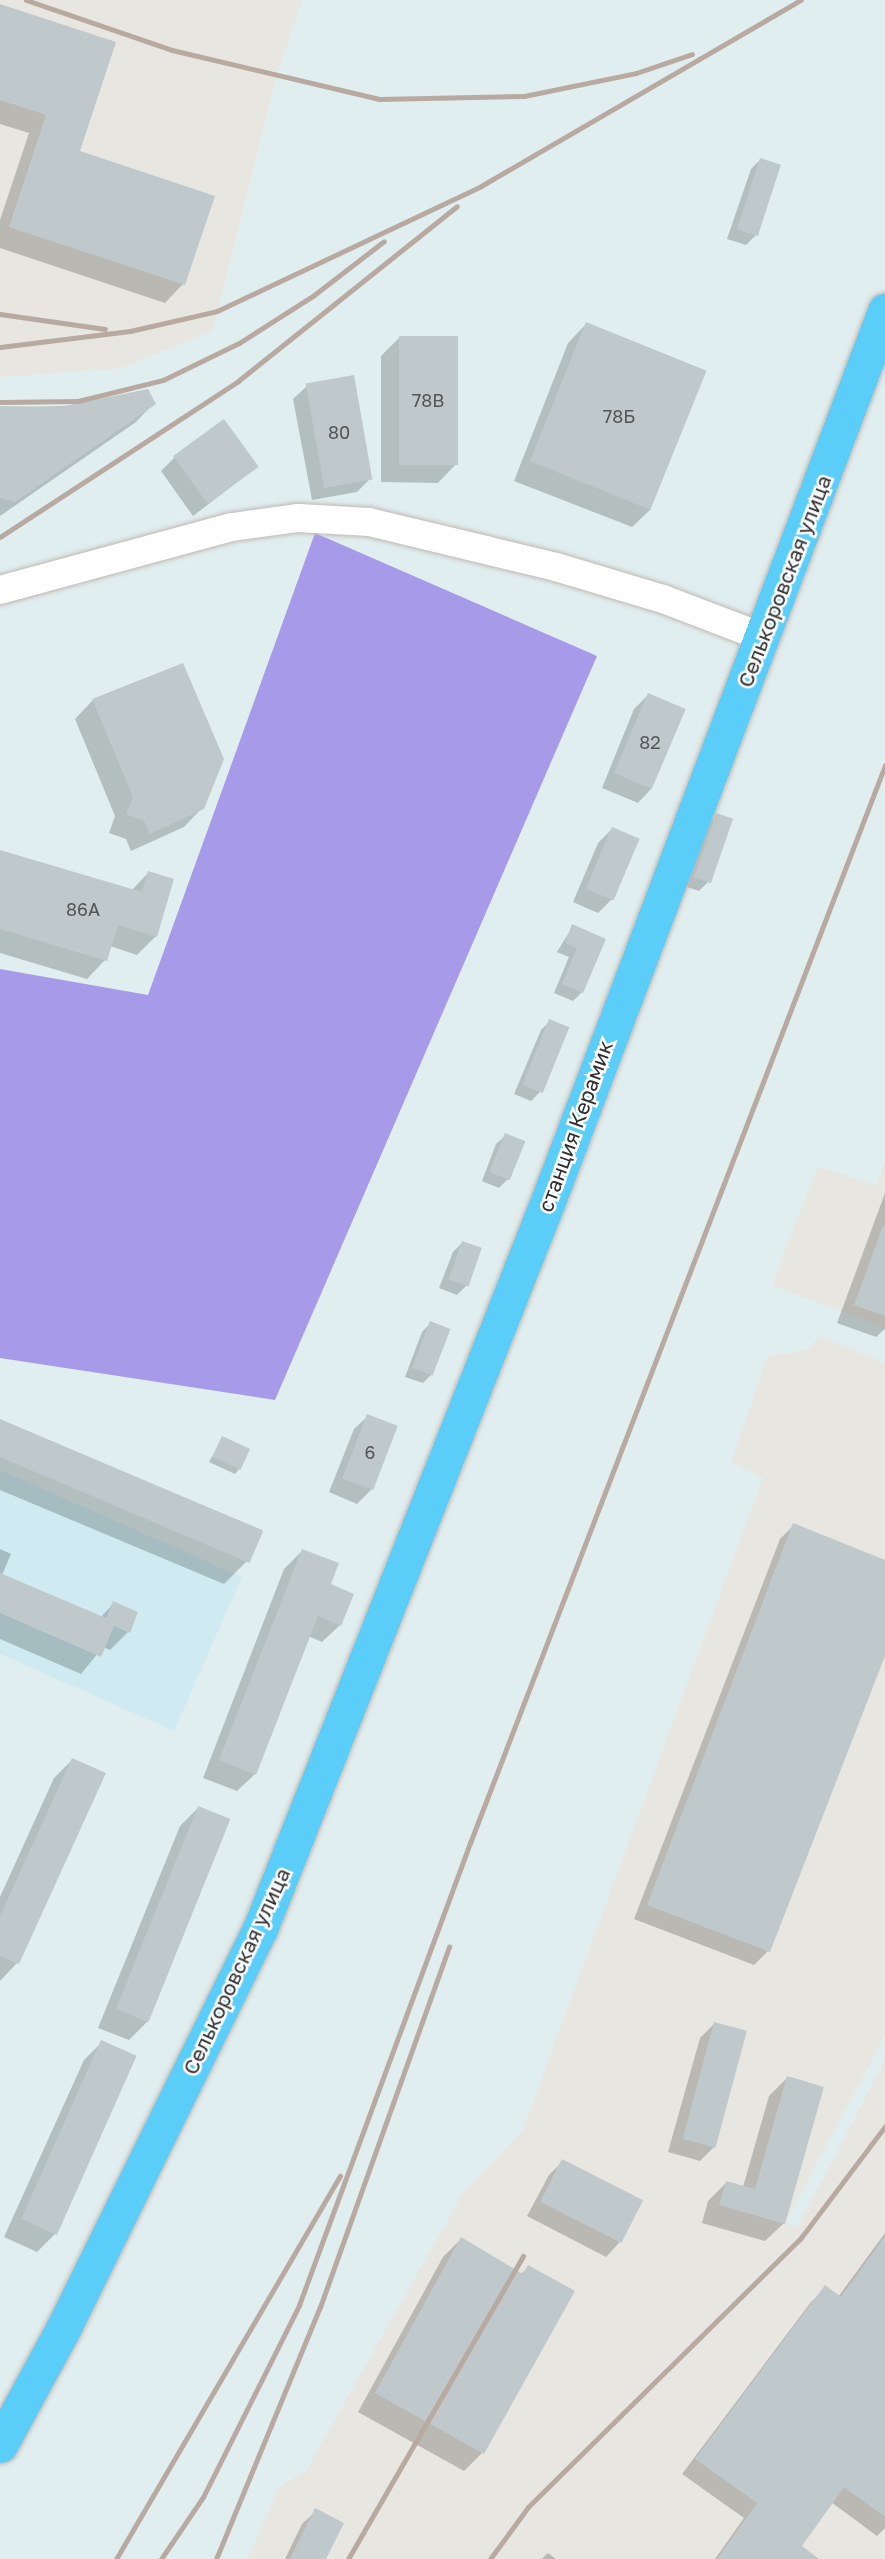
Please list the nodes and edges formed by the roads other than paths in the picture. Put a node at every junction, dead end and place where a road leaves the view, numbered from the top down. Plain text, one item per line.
1 (885, 311) edge
2 (0, 590) edge
3 (765, 638) junction
4 (678, 848) joint
5 (468, 1403) joint
6 (0, 2445) edge

1 - 3 main road, Селькоровская улица
2 - 3 street
3 - 4 main road, Селькоровская улица
4 - 5 main road, станция Керамик
5 - 6 main road, Селькоровская улица

